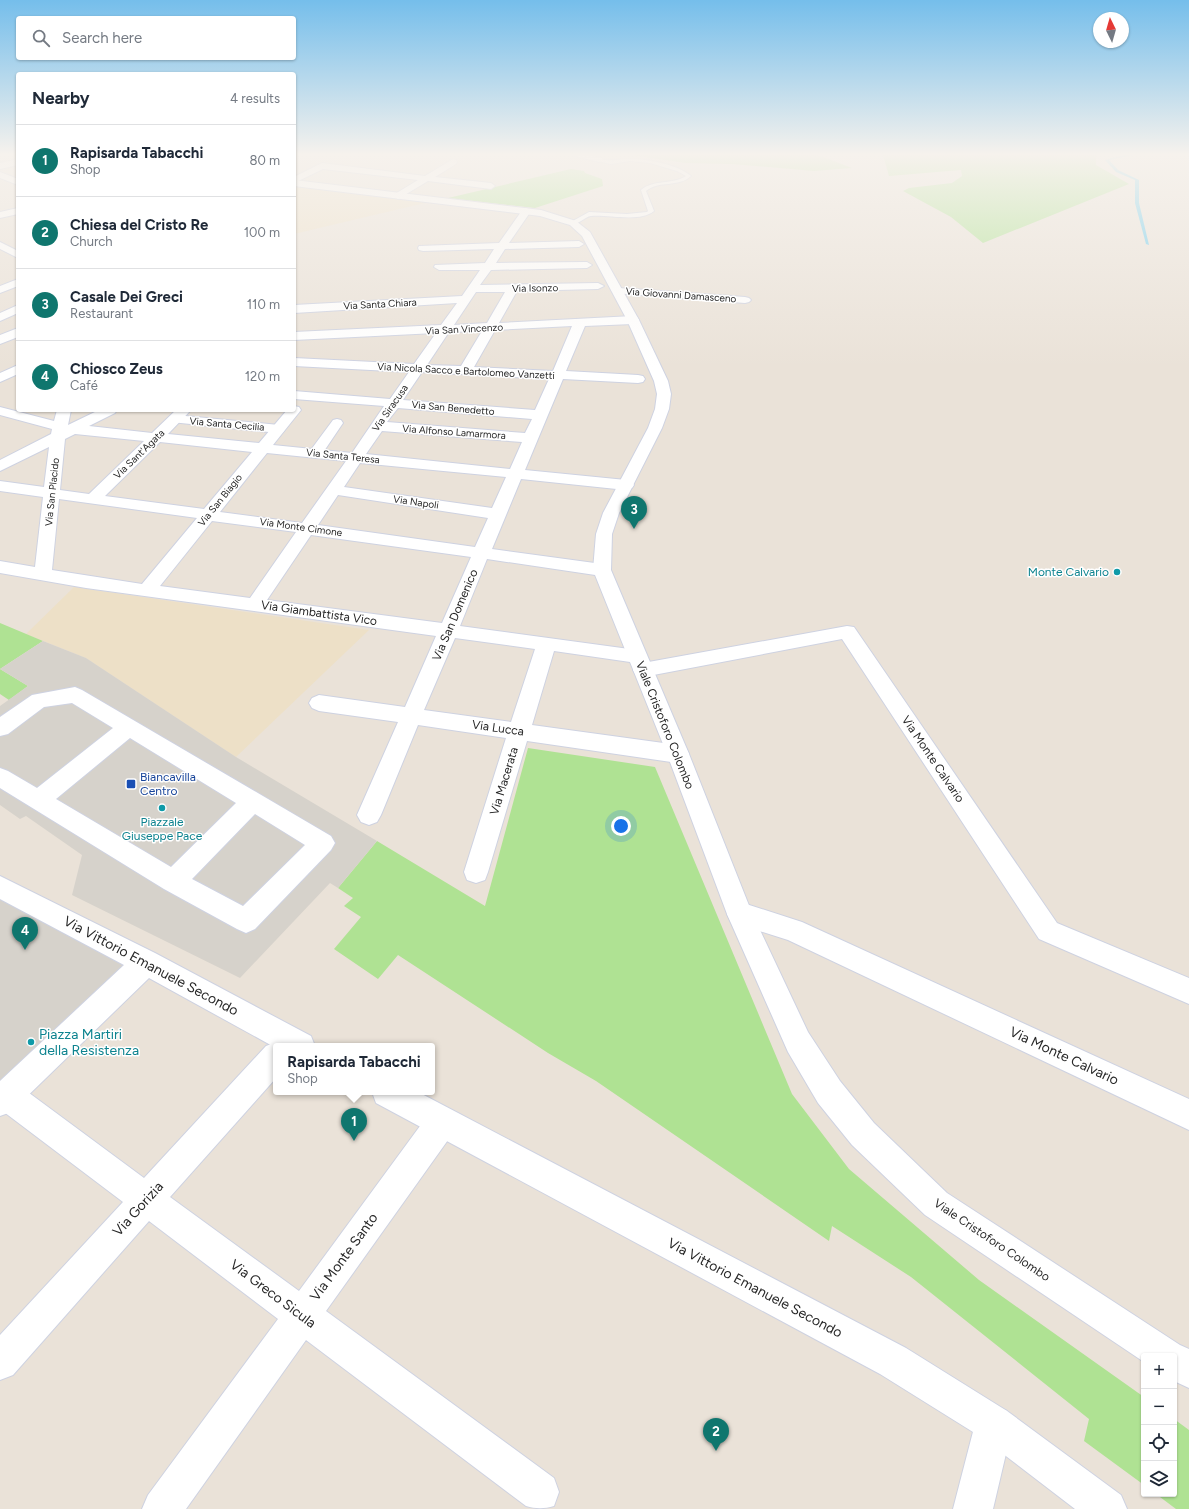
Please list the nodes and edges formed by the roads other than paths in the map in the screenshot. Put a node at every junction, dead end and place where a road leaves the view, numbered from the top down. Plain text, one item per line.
1 (517, 225) edge
2 (576, 225) edge
3 (579, 244) dead end
4 (503, 246) junction
5 (423, 248) dead end
6 (587, 265) dead end
7 (488, 266) junction
8 (439, 268) dead end
9 (16, 283) edge
10 (513, 288) junction
11 (608, 289) junction
12 (0, 290) edge
13 (469, 294) junction
14 (745, 300) dead end
15 (380, 304) junction
16 (0, 306) edge
17 (296, 309) edge
18 (16, 310) edge
19 (16, 310) edge
20 (0, 317) edge
21 (633, 320) junction
22 (580, 323) junction
23 (490, 327) junction
24 (444, 330) junction
25 (16, 333) edge
26 (357, 333) junction
27 (296, 336) edge
28 (0, 340) edge
29 (296, 362) edge
30 (332, 364) junction
31 (418, 368) junction
32 (16, 370) edge
33 (465, 371) junction
34 (323, 375) dead end
35 (558, 375) junction
36 (0, 378) edge
37 (638, 379) dead end
38 (314, 385) dead end
39 (299, 396) edge
40 (393, 404) junction
41 (0, 412) edge
42 (64, 412) edge
43 (106, 412) edge
44 (292, 412) edge
45 (179, 415) edge
46 (540, 415) junction
47 (337, 423) dead end
48 (378, 426) junction
49 (279, 429) junction
50 (63, 431) junction
51 (156, 438) junction
52 (531, 438) junction
53 (262, 448) junction
54 (315, 454) junction
55 (356, 458) junction
56 (0, 466) edge
57 (516, 474) junction
58 (626, 485) junction
59 (0, 486) edge
60 (334, 490) junction
61 (52, 492) junction
62 (94, 498) junction
63 (209, 514) junction
64 (498, 514) junction
65 (308, 528) junction
66 (482, 553) junction
67 (0, 567) edge
68 (602, 570) junction
69 (43, 574) junction
70 (147, 590) junction
71 (254, 604) junction
72 (448, 631) junction
73 (546, 644) junction
74 (640, 663) junction
75 (318, 703) dead end
76 (412, 716) junction
77 (129, 727) junction
78 (0, 728) edge
79 (520, 731) junction
80 (678, 754) junction
81 (0, 777) edge
82 (38, 800) junction
83 (252, 802) junction
84 (369, 815) dead end
85 (476, 872) dead end
86 (173, 881) junction
87 (0, 887) edge
88 (740, 914) junction
89 (146, 962) junction
90 (1189, 991) edge
91 (281, 1043) edge
92 (273, 1063) edge
93 (392, 1095) edge
94 (3, 1098) edge
95 (1189, 1115) edge
96 (442, 1122) junction
97 (146, 1200) junction
98 (302, 1316) junction
99 (1162, 1353) edge
100 (0, 1362) edge
101 (1177, 1362) edge
102 (1189, 1370) edge
103 (994, 1424) junction
104 (540, 1492) dead end
105 (162, 1509) edge
106 (973, 1509) edge
107 (1107, 1509) edge

1 - 4 street, Via Siracusa
2 - 11 street, Viale Cristoforo Colombo
3 - 4 street
4 - 5 street
4 - 7 street, Via Siracusa
6 - 7 street
7 - 8 street
7 - 13 street, Via Siracusa
9 - 12 street
10 - 11 street, Via Isonzo
10 - 13 street, Via Isonzo
10 - 23 street
11 - 14 street, Via Giovanni Damasceno
11 - 21 street, Viale Cristoforo Colombo
13 - 15 street, Via Santa Chiara
13 - 24 street, Via Siracusa
15 - 17 street, Via Santa Chiara
15 - 26 street
16 - 18 street
19 - 20 street
21 - 22 street, Via San Vincenzo
21 - 58 street, Viale Cristoforo Colombo
22 - 23 street, Via San Vincenzo
22 - 35 street, Via San Domenico
23 - 24 street, Via San Vincenzo
23 - 33 street
24 - 26 street, Via San Vincenzo
24 - 31 street, Via Siracusa
25 - 28 street
26 - 27 street, Via San Vincenzo
26 - 30 street
29 - 30 street, Via Nicola Sacco e Bartolomeo Vanzetti
30 - 31 street, Via Nicola Sacco e Bartolomeo Vanzetti
30 - 34 street
31 - 33 street, Via Nicola Sacco e Bartolomeo Vanzetti
31 - 40 street, Via Siracusa
32 - 36 street
33 - 35 street, Via Nicola Sacco e Bartolomeo Vanzetti
35 - 37 street, Via Nicola Sacco e Bartolomeo Vanzetti
35 - 46 street, Via San Domenico
38 - 39 street, Via San Biagio
39 - 40 street, Via San Benedetto
40 - 46 street, Via San Benedetto
40 - 48 street, Via Siracusa
41 - 50 street, Via Santa Teresa
42 - 50 street, Via San Placido
43 - 50 street
44 - 49 street, Via San Biagio
45 - 49 street, Via Santa Cecilia
45 - 51 street, Via Sant'Agata
46 - 52 street, Via San Domenico
47 - 54 street
48 - 52 street, Via Alfonso Lamarmora
48 - 55 street, Via Siracusa
49 - 53 street, Via San Biagio
50 - 51 street, Via Santa Teresa
50 - 56 street
50 - 61 street, Via San Placido
51 - 53 street, Via Santa Teresa
51 - 62 street, Via Sant'Agata
52 - 57 street, Via San Domenico
53 - 54 street, Via Santa Teresa
53 - 63 street, Via San Biagio
54 - 55 street, Via Santa Teresa
55 - 57 street, Via Santa Teresa
55 - 60 street, Via Siracusa
57 - 58 street, Via Santa Teresa
57 - 64 street, Via San Domenico
58 - 68 street, Viale Cristoforo Colombo
59 - 61 street, Via Monte Cimone
60 - 64 street, Via Napoli
60 - 65 street, Via Siracusa
61 - 62 street, Via Monte Cimone
61 - 69 street, Via San Placido
62 - 63 street, Via Monte Cimone
63 - 65 street, Via Monte Cimone
63 - 70 street, Via San Biagio
64 - 66 street, Via San Domenico
65 - 66 street, Via Monte Cimone
65 - 71 street, Via Siracusa
66 - 68 street, Via Monte Cimone
66 - 72 street, Via San Domenico
67 - 69 street, Via Giambattista Vico
68 - 74 street, Viale Cristoforo Colombo
69 - 70 street, Via Giambattista Vico
70 - 71 street, Via Giambattista Vico
71 - 72 street, Via Giambattista Vico
72 - 73 street, Via Giambattista Vico
72 - 76 street, Via San Domenico
73 - 74 street, Via Giambattista Vico
73 - 79 street, Via Macerata
74 - 80 street, Viale Cristoforo Colombo
74 - 90 street, Via Monte Calvario
75 - 76 street, Via Lucca
76 - 79 street, Via Lucca
76 - 84 street, Via San Domenico
77 - 78 street
77 - 82 street
77 - 83 street
79 - 80 street, Via Lucca
79 - 85 street, Via Macerata
80 - 88 street, Viale Cristoforo Colombo
81 - 82 street
82 - 86 street
83 - 86 street
83 - 86 street
87 - 89 street, Via Vittorio Emanuele Secondo
88 - 95 street, Via Monte Calvario
88 - 99 street, Viale Cristoforo Colombo
89 - 91 street, Via Vittorio Emanuele Secondo
89 - 94 street
92 - 97 street, Via Gorizia
93 - 96 street, Via Vittorio Emanuele Secondo
94 - 97 street, Via Greco Sicula
96 - 98 street, Via Monte Santo
96 - 103 street, Via Vittorio Emanuele Secondo
97 - 98 street, Via Greco Sicula
97 - 100 street, Via Gorizia
98 - 104 street, Via Greco Sicula
98 - 105 street, Via Monte Santo
101 - 102 street
103 - 106 street
103 - 107 street, Via Vittorio Emanuele Secondo

